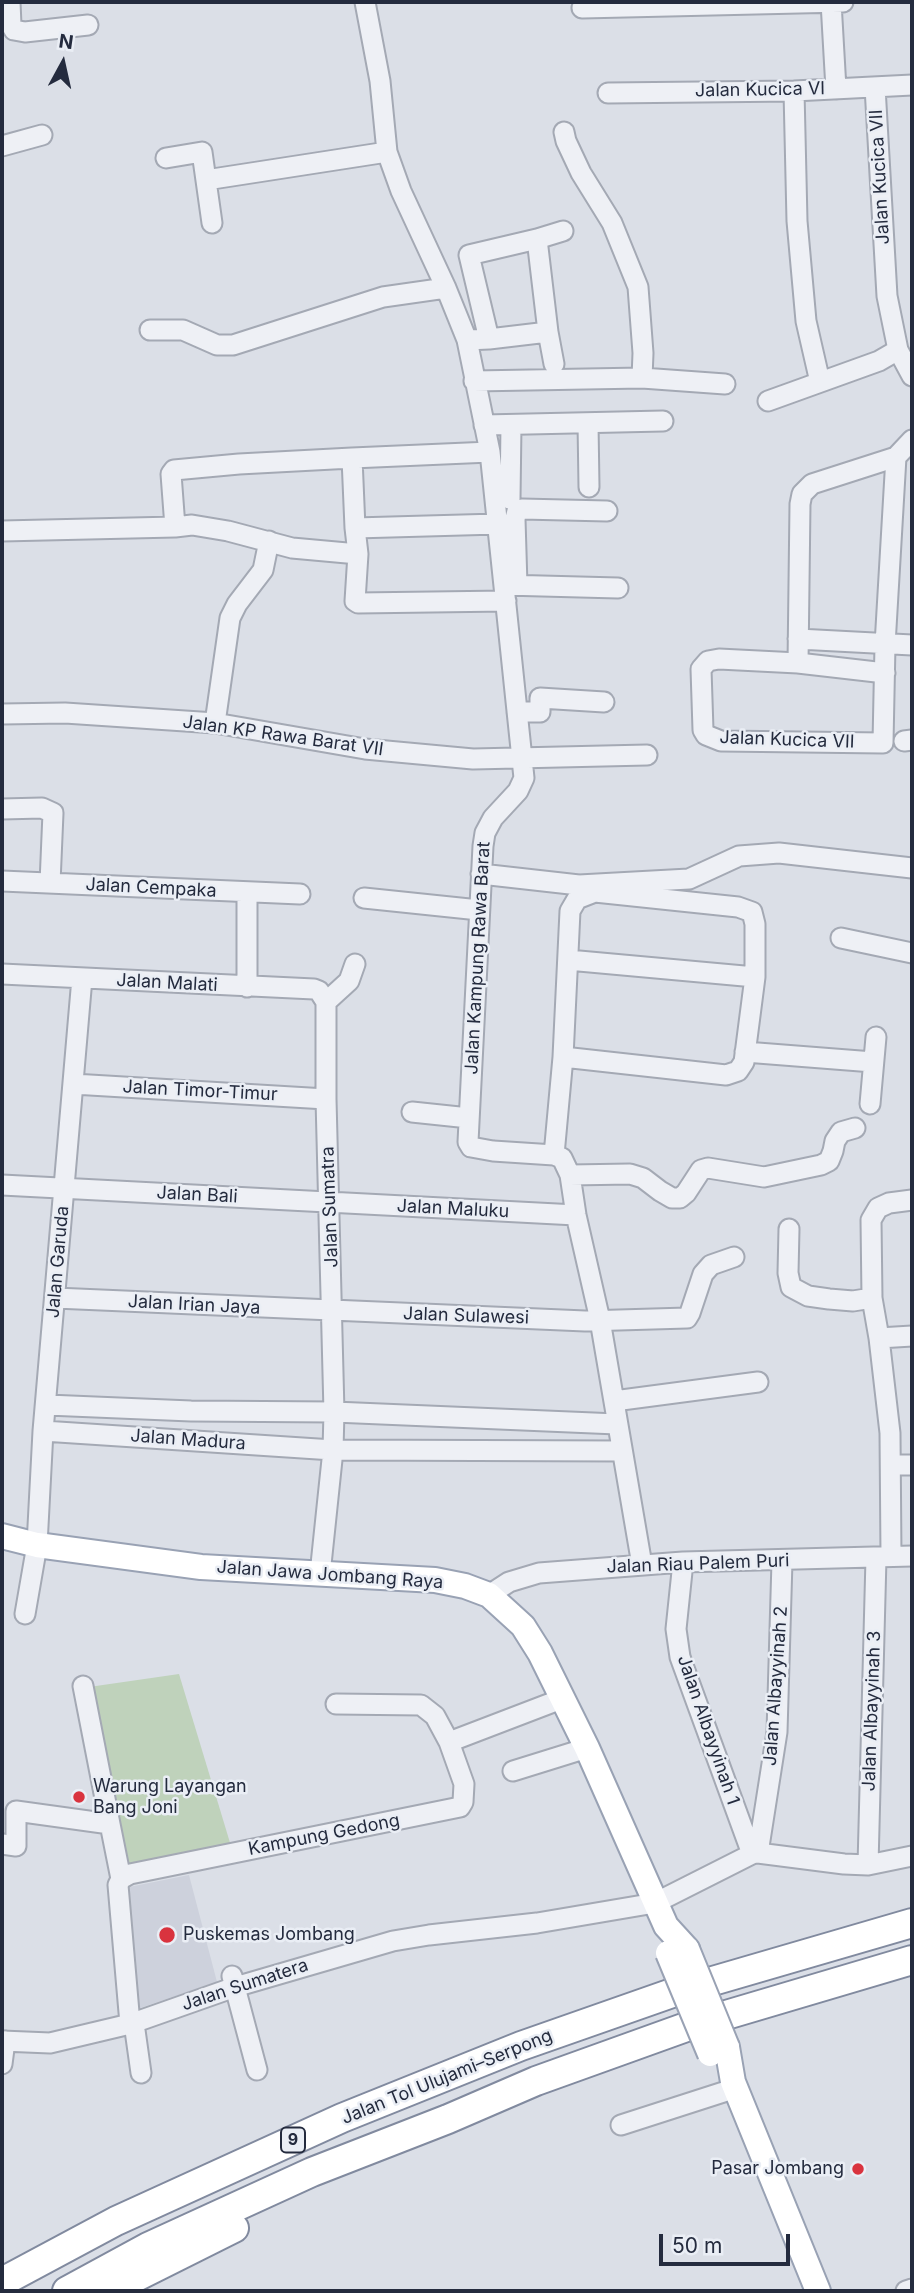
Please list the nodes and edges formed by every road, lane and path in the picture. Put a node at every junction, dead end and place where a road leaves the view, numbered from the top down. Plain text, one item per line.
1 (10, 2) edge
2 (365, 2) edge
3 (831, 2) edge
4 (843, 2) edge
5 (632, 4) edge
6 (582, 8) dead end
7 (88, 25) dead end
8 (912, 85) edge
9 (875, 87) junction
10 (835, 89) junction
11 (794, 91) junction
12 (608, 93) dead end
13 (564, 132) dead end
14 (42, 135) dead end
15 (2, 146) edge
16 (387, 152) junction
17 (166, 158) dead end
18 (206, 180) junction
19 (212, 223) dead end
20 (563, 231) dead end
21 (537, 239) junction
22 (446, 288) junction
23 (150, 330) dead end
24 (548, 332) junction
25 (489, 339) junction
26 (467, 340) junction
27 (898, 351) junction
28 (554, 364) dead end
29 (912, 376) edge
30 (642, 378) junction
31 (474, 381) junction
32 (820, 382) junction
33 (725, 384) dead end
34 (768, 401) dead end
35 (663, 421) dead end
36 (588, 423) junction
37 (499, 425) junction
38 (912, 440) edge
39 (490, 453) junction
40 (896, 457) junction
41 (352, 458) junction
42 (589, 487) dead end
43 (510, 499) dead end
44 (607, 511) dead end
45 (498, 524) junction
46 (175, 527) junction
47 (355, 528) junction
48 (2, 531) edge
49 (268, 541) junction
50 (358, 554) junction
51 (618, 589) dead end
52 (509, 590) junction
53 (798, 639) junction
54 (885, 645) junction
55 (912, 645) edge
56 (799, 663) junction
57 (885, 673) junction
58 (604, 702) dead end
59 (517, 712) junction
60 (2, 714) edge
61 (215, 723) junction
62 (647, 755) dead end
63 (521, 757) junction
64 (2, 809) edge
65 (912, 868) edge
66 (481, 874) junction
67 (2, 881) edge
68 (50, 883) junction
69 (247, 892) junction
70 (300, 894) dead end
71 (364, 898) dead end
72 (479, 910) junction
73 (841, 938) dead end
74 (912, 953) edge
75 (568, 960) junction
76 (355, 964) dead end
77 (2, 974) edge
78 (755, 977) junction
79 (82, 978) junction
80 (247, 987) junction
81 (326, 1002) junction
82 (876, 1037) dead end
83 (745, 1052) junction
84 (563, 1057) junction
85 (873, 1062) junction
86 (73, 1084) junction
87 (326, 1099) junction
88 (870, 1104) dead end
89 (412, 1112) dead end
90 (469, 1118) junction
91 (855, 1128) dead end
92 (554, 1155) junction
93 (570, 1175) junction
94 (2, 1185) edge
95 (65, 1188) junction
96 (912, 1200) edge
97 (330, 1202) junction
98 (576, 1215) junction
99 (789, 1229) dead end
100 (734, 1257) dead end
101 (55, 1298) junction
102 (873, 1298) junction
103 (333, 1311) junction
104 (600, 1320) junction
105 (912, 1336) edge
106 (879, 1338) junction
107 (758, 1382) dead end
108 (614, 1401) junction
109 (47, 1405) junction
110 (334, 1412) junction
111 (617, 1423) junction
112 (43, 1431) junction
113 (333, 1450) junction
114 (622, 1451) junction
115 (2, 1536) edge
116 (37, 1545) junction
117 (912, 1556) edge
118 (883, 1557) junction
119 (782, 1561) junction
120 (683, 1562) junction
121 (642, 1565) junction
122 (320, 1574) junction
123 (489, 1595) junction
124 (25, 1614) dead end
125 (83, 1686) dead end
126 (564, 1698) junction
127 (336, 1704) dead end
128 (449, 1742) junction
129 (587, 1748) junction
130 (513, 1771) dead end
131 (110, 1824) junction
132 (2, 1844) edge
133 (755, 1853) junction
134 (912, 1856) edge
135 (868, 1865) junction
136 (121, 1879) junction
137 (655, 1903) junction
138 (912, 1923) edge
139 (912, 1959) edge
140 (235, 1987) junction
141 (132, 2024) junction
142 (3, 2041) edge
143 (2, 2064) edge
144 (257, 2070) dead end
145 (141, 2073) dead end
146 (734, 2085) junction
147 (448, 2119) junction
148 (621, 2125) dead end
149 (2, 2282) edge
150 (912, 2290) edge
151 (67, 2291) edge
152 (108, 2291) edge
153 (818, 2291) edge
154 (906, 2291) edge

1 - 7 street
2 - 16 street, Jalan Kampung Rawa Barat
3 - 4 street
3 - 5 street
3 - 10 street
5 - 6 street
8 - 9 street, Jalan Kucica VI
9 - 10 street, Jalan Kucica VI
9 - 27 street, Jalan Kucica VII
10 - 11 street, Jalan Kucica VI
11 - 12 street, Jalan Kucica VI
11 - 32 street
13 - 30 street
14 - 15 street
16 - 18 street
16 - 22 street, Jalan Kampung Rawa Barat
17 - 18 street
18 - 19 street
20 - 21 street
21 - 24 street
21 - 25 street
22 - 23 street
22 - 26 street, Jalan Kampung Rawa Barat
24 - 25 street
24 - 28 street
25 - 26 street
26 - 31 street, Jalan Kampung Rawa Barat
27 - 29 street, Jalan Kucica VII
27 - 32 street
30 - 31 street
30 - 33 street
31 - 37 street, Jalan Kampung Rawa Barat
32 - 34 street
35 - 36 street
36 - 37 street
36 - 42 street
37 - 39 street, Jalan Kampung Rawa Barat
37 - 43 street
38 - 40 street
39 - 41 street
39 - 45 street, Jalan Kampung Rawa Barat
40 - 53 street
40 - 54 street, Jalan Kucica VII
41 - 46 street
41 - 47 street
44 - 52 street
45 - 47 street
45 - 52 street, Jalan Kampung Rawa Barat
46 - 48 street
46 - 49 street
47 - 50 street
49 - 50 street
49 - 61 street
50 - 52 street
51 - 52 street
52 - 59 street, Jalan Kampung Rawa Barat
53 - 54 street
53 - 56 street
54 - 55 street
54 - 57 street, Jalan Kucica VII
56 - 57 street, Jalan Kucica VII
56 - 57 street, Jalan Kucica VII
58 - 59 street
59 - 63 street, Jalan Kampung Rawa Barat
60 - 61 street, Jalan KP Rawa Barat VII
61 - 63 street, Jalan KP Rawa Barat VII
62 - 63 street, Jalan KP Rawa Barat VII
63 - 66 street, Jalan Kampung Rawa Barat
64 - 68 street
65 - 66 street
66 - 72 street, Jalan Kampung Rawa Barat
67 - 68 street, Jalan Cempaka
68 - 69 street, Jalan Cempaka
69 - 70 street, Jalan Cempaka
69 - 80 street
71 - 72 street
72 - 90 street, Jalan Kampung Rawa Barat
73 - 74 street
75 - 78 street
75 - 78 street
75 - 84 street
76 - 81 street
77 - 79 street, Jalan Malati
78 - 83 street
79 - 80 street, Jalan Malati
79 - 86 street, Jalan Garuda
80 - 81 street, Jalan Malati
81 - 87 street, Jalan Sumatra
82 - 85 street
83 - 84 street
83 - 85 street
84 - 92 street
85 - 88 street
86 - 87 street, Jalan Timor-Timur
86 - 95 street, Jalan Garuda
87 - 97 street, Jalan Sumatra
89 - 90 street
90 - 92 street, Jalan Kampung Rawa Barat
91 - 93 street
92 - 93 street
93 - 98 street
94 - 95 street, Jalan Bali
95 - 97 street, Jalan Bali
95 - 101 street, Jalan Garuda
96 - 102 street, Jalan Albayyinah 3
97 - 98 street, Jalan Maluku
97 - 103 street, Jalan Sumatra
98 - 104 street
99 - 102 street
100 - 104 street
101 - 103 street, Jalan Irian Jaya
101 - 109 street, Jalan Garuda
102 - 106 street, Jalan Albayyinah 3
103 - 104 street, Jalan Sulawesi
103 - 110 street, Jalan Sumatra
104 - 108 street
105 - 106 street
106 - 118 street, Jalan Albayyinah 3
107 - 108 street
108 - 111 street
109 - 110 street, Jalan Madura
109 - 112 street, Jalan Garuda
110 - 111 street
110 - 113 street, Jalan Sumatra
111 - 114 street
112 - 113 street, Jalan Madura
112 - 116 street, Jalan Garuda
113 - 114 street
113 - 122 street, Jalan Sumatra
114 - 121 street
115 - 116 main road, Jalan Jawa Jombang Raya
116 - 122 main road, Jalan Jawa Jombang Raya
116 - 124 street, Jalan Garuda
117 - 118 street, Jalan Riau Palem Puri
118 - 119 street, Jalan Riau Palem Puri
118 - 135 street, Jalan Albayyinah 3
119 - 120 street, Jalan Riau Palem Puri
119 - 133 street, Jalan Albayyinah 2
120 - 121 street, Jalan Riau Palem Puri
120 - 133 street, Jalan Albayyinah 1
121 - 123 street, Jalan Riau Palem Puri
122 - 123 main road, Jalan Jawa Jombang Raya
123 - 126 main road, Jalan Jawa Jombang Raya
125 - 131 street
126 - 128 street
126 - 129 main road, Jalan Jawa Jombang Raya
127 - 128 street, Kampung Gedong
128 - 136 street, Kampung Gedong
129 - 130 street
129 - 137 main road, Jalan Jawa Jombang Raya
131 - 132 street
131 - 136 street
133 - 135 street
133 - 137 street, Jalan Sumatera
134 - 135 street
136 - 141 street
137 - 140 street, Jalan Sumatera
137 - 146 main road, Jalan Jawa Jombang Raya, bridge
138 - 149 highway, Jalan Tol Ulujami–Serpong / 9
139 - 147 highway, 9
140 - 141 street, Jalan Sumatera
140 - 144 street
141 - 142 street, Jalan Sumatera
141 - 145 street
142 - 143 street
146 - 148 street
146 - 153 main road, Jalan Jawa Jombang Raya
147 - 151 highway, 9
147 - 152 highway
150 - 154 street

